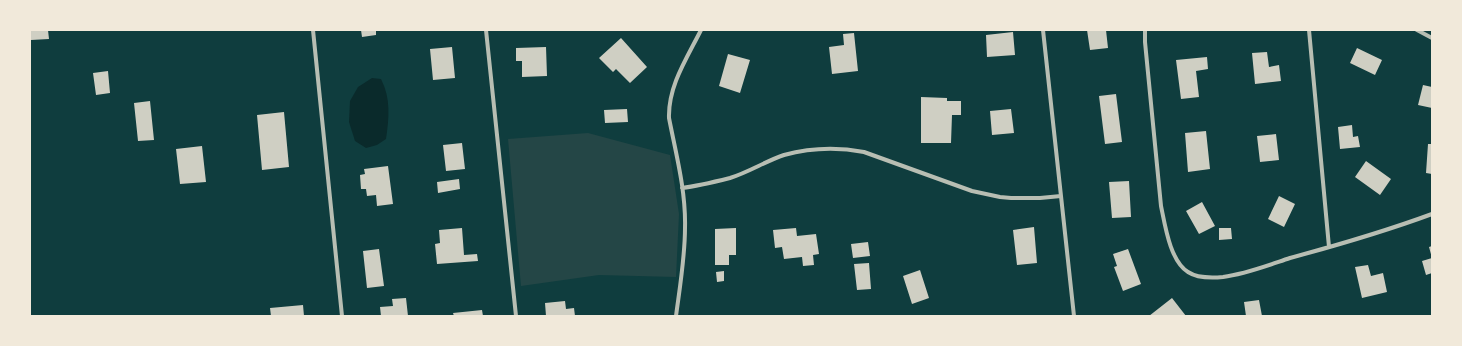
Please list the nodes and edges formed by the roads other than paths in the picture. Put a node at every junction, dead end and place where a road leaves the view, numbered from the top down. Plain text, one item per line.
1 (313, 30) edge
2 (486, 30) edge
3 (701, 30) edge
4 (1043, 30) edge
5 (1145, 30) edge
6 (1309, 30) edge
7 (1417, 30) edge
8 (1432, 38) edge
9 (682, 188) junction
10 (1061, 196) junction
11 (1432, 214) edge
12 (1329, 247) junction
13 (342, 316) edge
14 (516, 316) edge
15 (676, 316) edge
16 (1074, 316) edge

1 - 13 street
2 - 14 street
3 - 9 street
4 - 10 street
5 - 12 street
6 - 12 street
7 - 8 street
9 - 10 street
9 - 15 street
10 - 16 street
11 - 12 street

